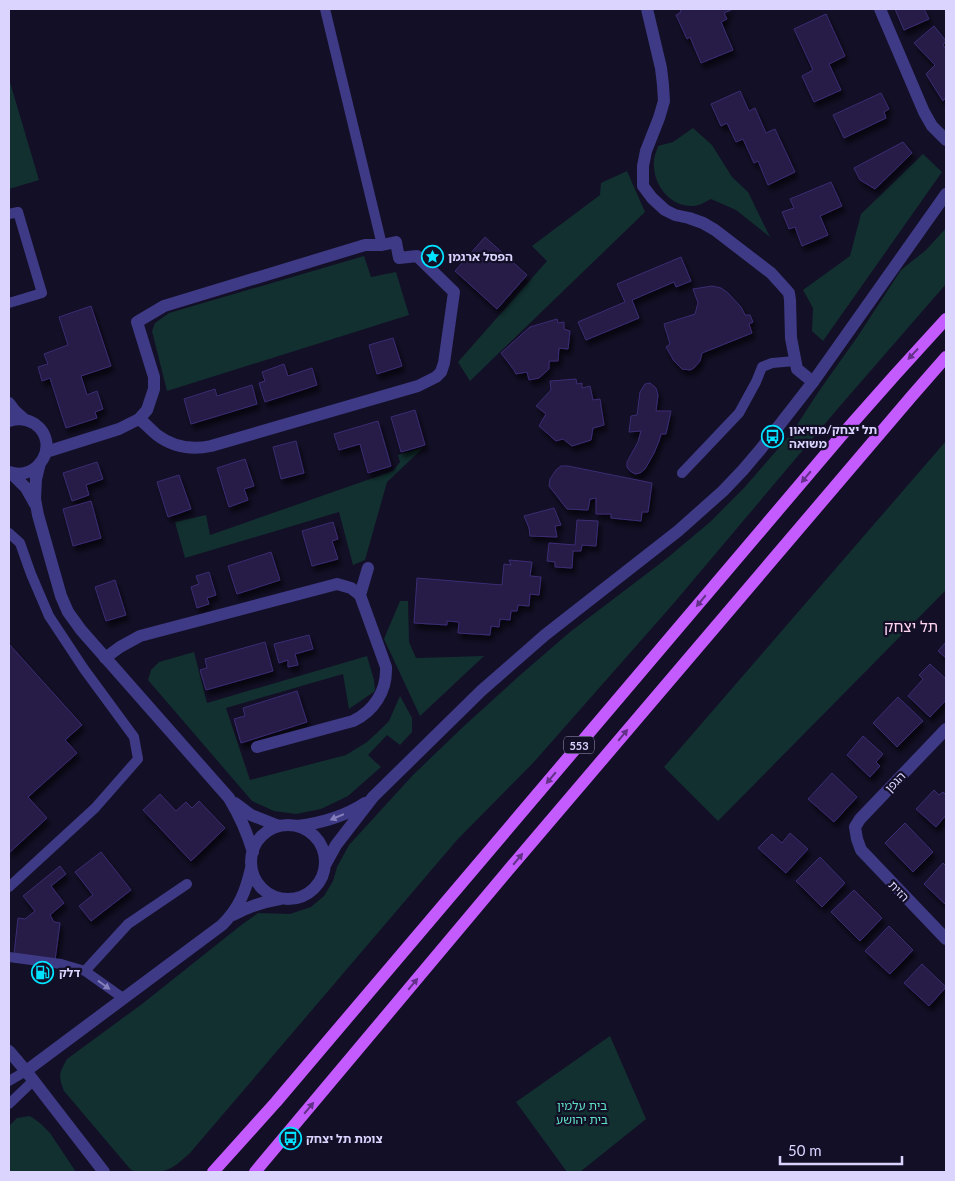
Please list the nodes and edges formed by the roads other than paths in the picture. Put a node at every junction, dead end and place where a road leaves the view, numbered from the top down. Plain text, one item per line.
1 (325, 9) edge
2 (647, 9) edge
3 (880, 9) edge
4 (946, 140) edge
5 (946, 194) edge
6 (9, 214) edge
7 (382, 246) junction
8 (9, 303) edge
9 (946, 318) edge
10 (946, 357) edge
11 (795, 360) junction
12 (812, 382) junction
13 (9, 403) edge
14 (139, 419) junction
15 (25, 420) junction
16 (9, 421) edge
17 (43, 458) junction
18 (10, 472) edge
19 (682, 473) dead end
20 (36, 506) junction
21 (9, 534) edge
22 (368, 568) dead end
23 (360, 595) junction
24 (105, 658) junction
25 (946, 729) edge
26 (257, 747) dead end
27 (373, 797) junction
28 (229, 798) junction
29 (279, 826) junction
30 (296, 826) junction
31 (856, 839) joint
32 (252, 852) junction
33 (325, 865) junction
34 (251, 868) junction
35 (187, 884) dead end
36 (9, 887) edge
37 (282, 899) junction
38 (231, 916) junction
39 (946, 940) edge
40 (9, 957) edge
41 (85, 970) junction
42 (123, 998) junction
43 (9, 1050) edge
44 (30, 1076) junction
45 (9, 1081) edge
46 (9, 1104) edge
47 (217, 1168) edge
48 (104, 1172) edge
49 (206, 1172) edge
50 (255, 1172) edge

1 - 7 lane
2 - 11 street
3 - 4 street
5 - 12 street
6 - 8 lane
7 - 14 street
7 - 14 street
9 -> 47 main road, 553
50 -> 10 main road, 553
11 - 12 street
11 - 19 lane
12 - 27 street
13 - 15 street
14 - 17 street
15 - 16 street
15 - 17 street
17 - 18 street
17 - 20 street
18 - 20 street
20 - 24 street
21 - 36 lane
22 - 23 street
23 - 24 street
23 - 26 street
24 - 28 street
25 - 31 street, הגפן
27 -> 30 street
27 - 33 street
28 - 29 street
28 - 32 street
29 - 30 street
29 - 32 street
30 - 33 street
31 - 39 street, הזית
32 - 34 street
33 - 37 street
34 - 37 street
34 - 38 street
35 - 41 lane
37 - 38 street
38 - 42 street
40 - 41 lane
41 -> 42 lane
42 - 44 street
43 - 44 street
44 - 45 lane
44 - 46 lane
44 - 48 street
47 - 49 main road

